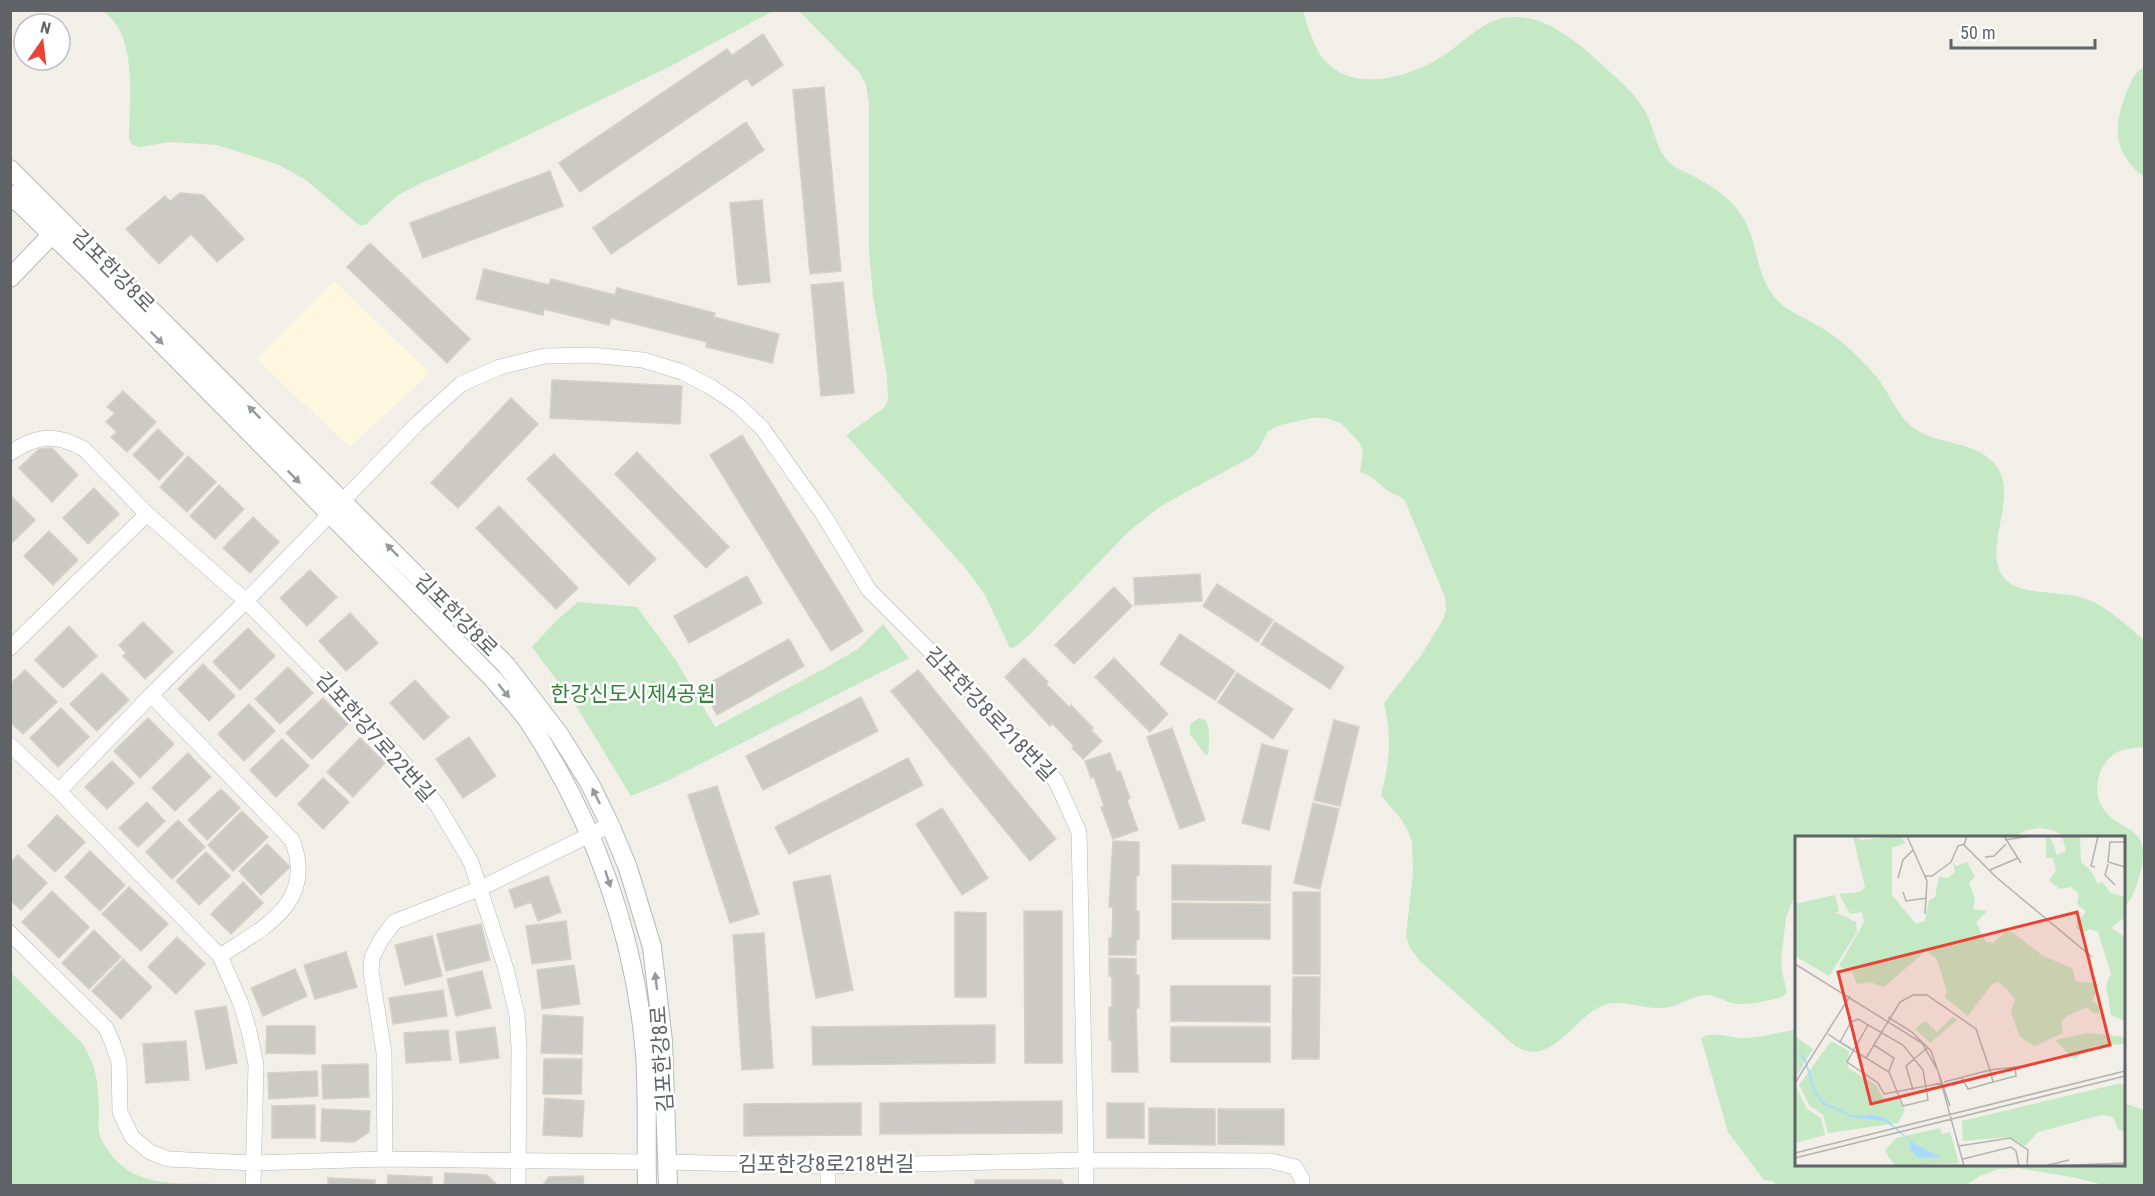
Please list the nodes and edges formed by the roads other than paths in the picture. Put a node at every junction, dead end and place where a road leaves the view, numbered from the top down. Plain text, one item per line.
1 (10, 169) edge
2 (10, 194) edge
3 (58, 228) junction
4 (10, 278) edge
5 (10, 453) edge
6 (343, 501) junction
7 (147, 514) junction
8 (330, 515) junction
9 (246, 602) junction
10 (10, 648) edge
11 (151, 695) junction
12 (10, 745) edge
13 (59, 791) junction
14 (610, 825) junction
15 (590, 835) junction
16 (481, 888) junction
17 (10, 933) edge
18 (220, 956) junction
19 (385, 1159) junction
20 (1086, 1160) junction
21 (518, 1161) junction
22 (646, 1162) junction
23 (668, 1162) junction
24 (253, 1163) junction
25 (828, 1166) junction
26 (254, 1185) edge
27 (518, 1185) edge
28 (647, 1185) edge
29 (668, 1185) edge
30 (828, 1185) edge
31 (1086, 1185) edge
32 (1302, 1185) edge

1 - 3 street, 김포한강8로
2 - 3 street, 김포한강8로
3 - 4 street
6 -> 3 street, 김포한강8로
3 -> 8 street, 김포한강8로
5 - 7 street, 김포한강7로22번길
6 - 8 street, 김포한강8로218번길
14 -> 6 street, 김포한강8로
6 - 20 street, 김포한강8로218번길
7 - 9 street, 김포한강7로22번길
7 - 10 street
8 - 9 street, 김포한강8로218번길
8 -> 15 street, 김포한강8로
9 - 11 street, 김포한강8로218번길
9 - 16 street, 김포한강7로22번길
11 - 13 street, 김포한강8로218번길
11 - 18 street
12 - 13 street
13 - 18 street
14 - 15 street
23 -> 14 street, 김포한강8로
15 - 16 street
15 -> 22 street, 김포한강8로
16 - 19 street
16 - 21 street, 김포한강7로22번길
17 - 24 street
18 - 24 street
19 - 21 street
19 - 24 street
20 - 25 street, 김포한강8로218번길
20 - 31 street
20 - 32 street
21 - 22 street
21 - 27 street, 김포한강7로22번길
22 - 28 street, 김포한강8로
23 - 25 street, 김포한강8로218번길
23 - 29 street, 김포한강8로
24 - 26 street
25 - 30 street

